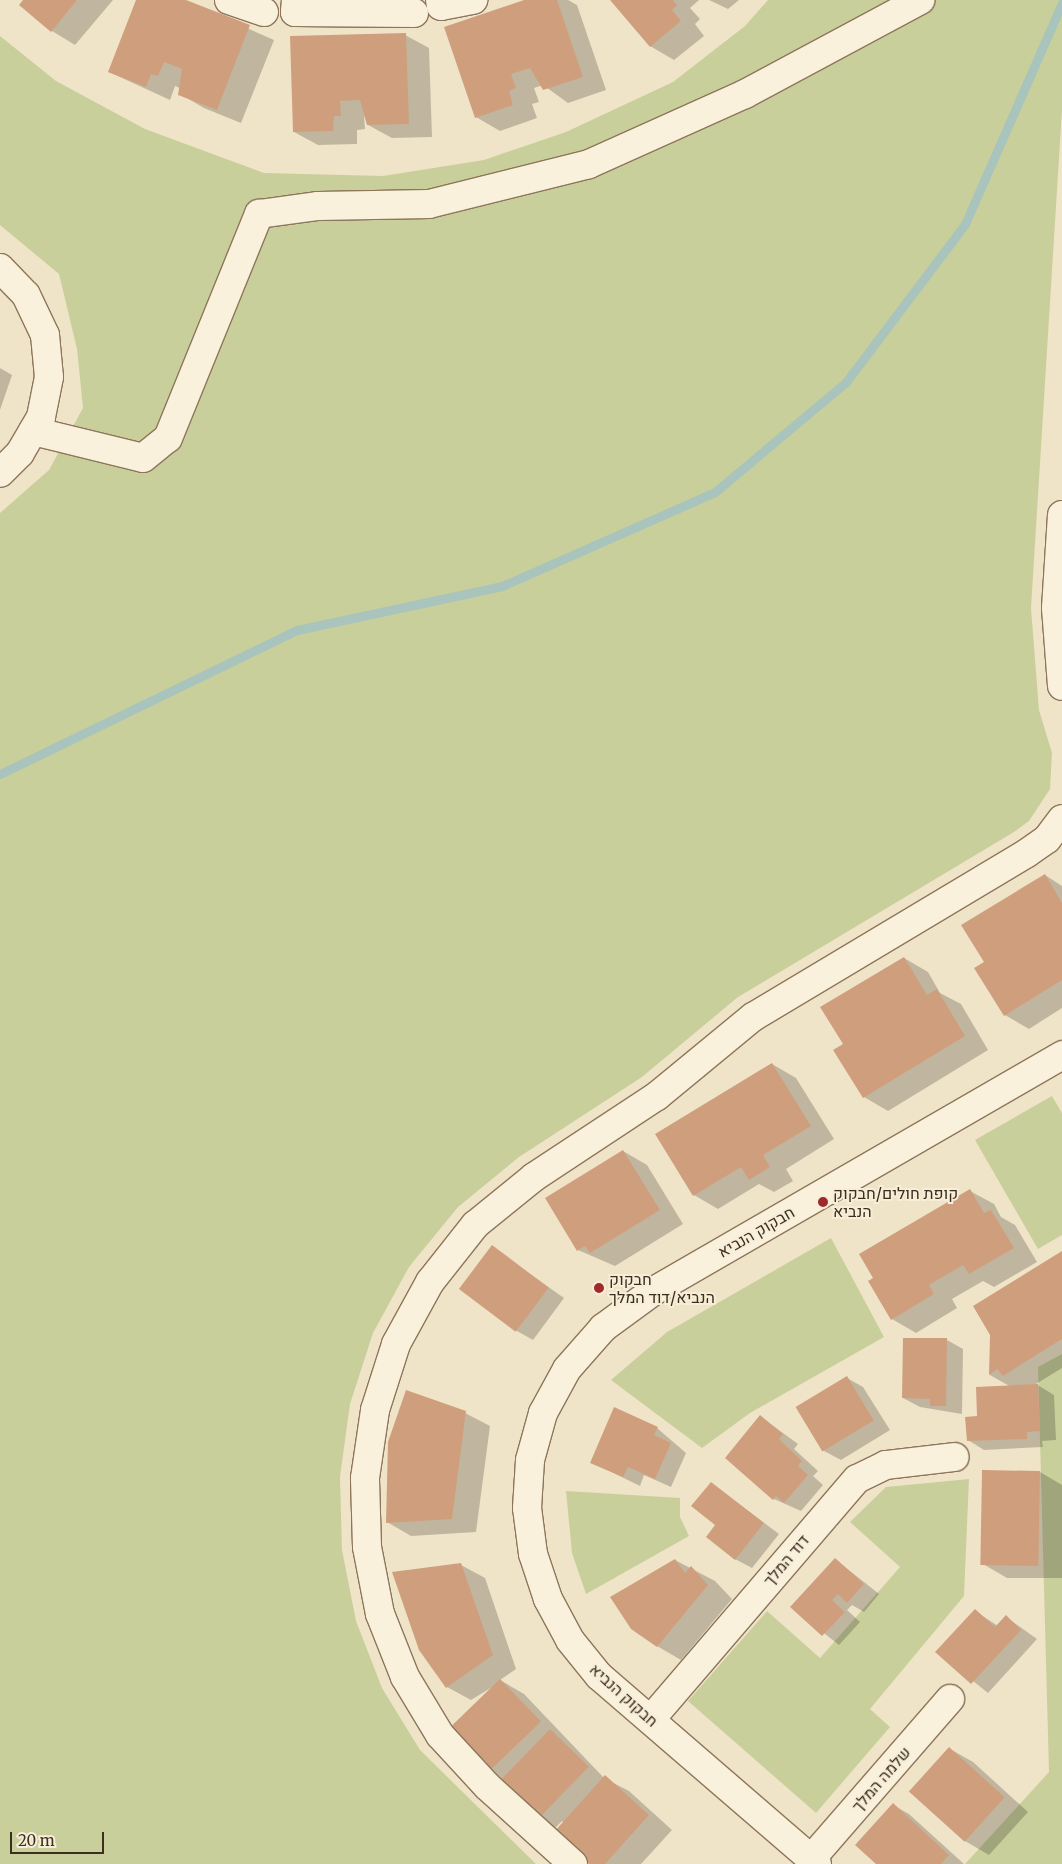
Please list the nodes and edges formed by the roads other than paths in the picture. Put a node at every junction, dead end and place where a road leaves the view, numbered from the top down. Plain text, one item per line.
1 (229, 0) edge
2 (296, 0) edge
3 (440, 0) edge
4 (473, 0) edge
5 (920, 0) edge
6 (264, 12) dead end
7 (414, 13) dead end
8 (0, 268) edge
9 (26, 442) junction
10 (0, 473) edge
11 (1062, 515) edge
12 (1062, 686) edge
13 (1062, 819) edge
14 (1060, 1060) edge
15 (955, 1457) dead end
16 (950, 1699) dead end
17 (651, 1719) junction
18 (814, 1862) edge
19 (573, 1864) edge

1 - 6 street
2 - 7 street
3 - 4 street
5 - 9 street
8 - 9 street
9 - 10 street
11 - 12 street
13 - 19 street
14 - 17 street, חבקוק הנביא
15 - 17 street, דוד המלך
16 - 18 street, שלמה המלך
17 - 18 street, חבקוק הנביא

